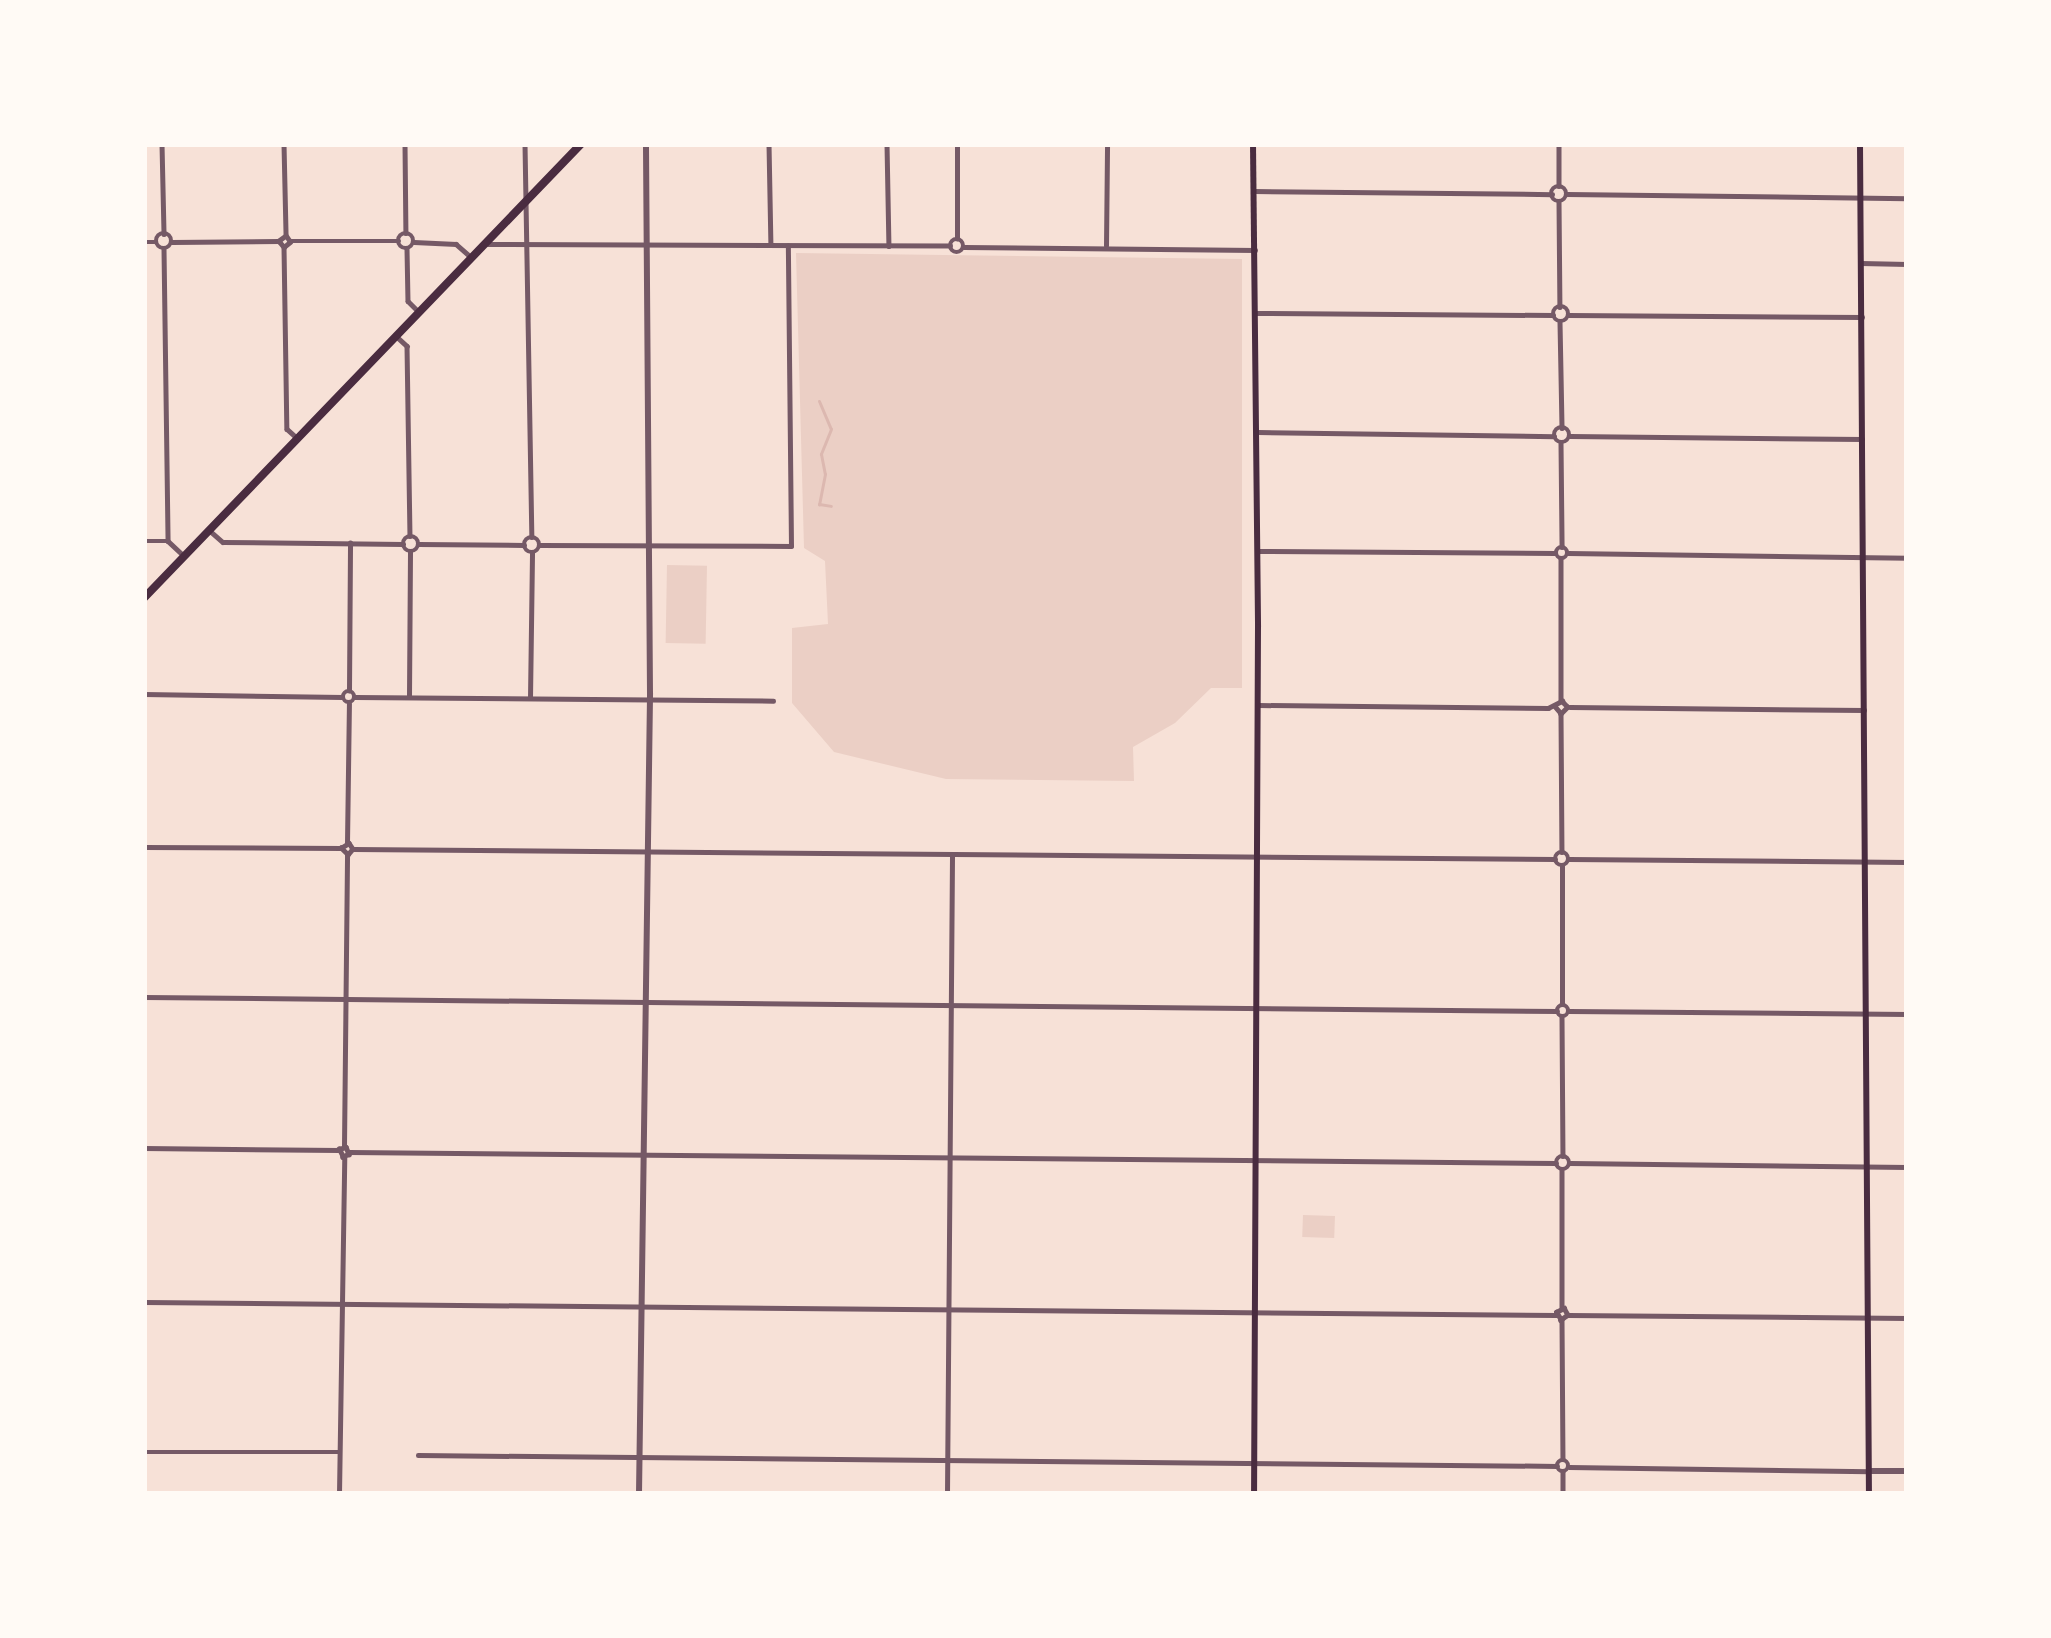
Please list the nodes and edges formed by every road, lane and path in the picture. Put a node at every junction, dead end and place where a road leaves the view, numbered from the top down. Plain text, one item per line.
1 (162, 144) edge
2 (284, 144) edge
3 (405, 144) edge
4 (525, 144) edge
5 (580, 144) edge
6 (646, 144) edge
7 (770, 144) edge
8 (887, 144) edge
9 (957, 144) edge
10 (1107, 144) edge
11 (1253, 144) edge
12 (1559, 144) edge
13 (1860, 144) edge
14 (1559, 186) junction
15 (1254, 191) junction
16 (1552, 194) junction
17 (1567, 194) junction
18 (1861, 197) junction
19 (529, 198) junction
20 (1907, 198) edge
21 (1558, 201) junction
22 (406, 233) junction
23 (164, 234) junction
24 (957, 239) junction
25 (285, 241) junction
26 (399, 241) junction
27 (144, 242) edge
28 (156, 242) junction
29 (172, 242) junction
30 (414, 242) junction
31 (484, 244) junction
32 (530, 244) junction
33 (648, 245) junction
34 (771, 245) junction
35 (788, 246) junction
36 (889, 246) junction
37 (950, 246) junction
38 (964, 247) junction
39 (164, 249) junction
40 (406, 249) junction
41 (1106, 249) junction
42 (1255, 250) junction
43 (472, 258) junction
44 (1861, 263) junction
45 (1907, 264) edge
46 (1560, 307) junction
47 (419, 312) junction
48 (1256, 313) junction
49 (1553, 315) junction
50 (1568, 315) junction
51 (1862, 316) junction
52 (1560, 322) junction
53 (396, 336) junction
54 (1562, 428) junction
55 (1258, 432) junction
56 (1554, 436) junction
57 (1570, 436) junction
58 (297, 438) junction
59 (1862, 439) junction
60 (1561, 443) junction
61 (209, 530) junction
62 (410, 536) junction
63 (532, 536) junction
64 (144, 541) edge
65 (168, 541) junction
66 (350, 543) junction
67 (403, 544) junction
68 (418, 544) junction
69 (524, 545) junction
70 (540, 545) junction
71 (649, 546) junction
72 (1562, 547) junction
73 (410, 551) junction
74 (1258, 551) junction
75 (532, 553) junction
76 (1568, 553) junction
77 (184, 556) junction
78 (1558, 556) junction
79 (1863, 557) junction
80 (1907, 558) edge
81 (144, 598) edge
82 (349, 691) junction
83 (144, 694) edge
84 (342, 697) junction
85 (355, 697) junction
86 (409, 697) junction
87 (530, 698) junction
88 (650, 699) junction
89 (773, 701) dead end
90 (349, 704) junction
91 (1558, 704) junction
92 (1258, 705) junction
93 (1568, 707) junction
94 (1864, 710) junction
95 (1561, 713) junction
96 (144, 847) edge
97 (347, 849) junction
98 (648, 852) junction
99 (1562, 852) junction
100 (952, 855) junction
101 (1256, 857) junction
102 (1555, 859) junction
103 (1569, 859) junction
104 (1865, 862) junction
105 (1907, 862) edge
106 (1562, 866) junction
107 (144, 998) edge
108 (346, 1000) junction
109 (646, 1004) junction
110 (1562, 1004) junction
111 (952, 1006) junction
112 (1255, 1010) junction
113 (1569, 1011) junction
114 (1866, 1013) junction
115 (1559, 1014) junction
116 (1907, 1014) edge
117 (144, 1148) edge
118 (344, 1151) junction
119 (644, 1154) junction
120 (1563, 1156) junction
121 (949, 1157) junction
122 (1256, 1160) junction
123 (1556, 1163) junction
124 (1570, 1163) junction
125 (1867, 1167) junction
126 (1907, 1167) edge
127 (1562, 1169) junction
128 (144, 1302) edge
129 (341, 1304) junction
130 (642, 1307) junction
131 (950, 1310) junction
132 (1256, 1313) junction
133 (1562, 1316) junction
134 (1868, 1318) junction
135 (1907, 1318) edge
136 (144, 1452) edge
137 (340, 1452) junction
138 (418, 1455) dead end
139 (639, 1456) junction
140 (947, 1460) junction
141 (1254, 1462) junction
142 (1563, 1468) junction
143 (1869, 1471) junction
144 (1907, 1471) edge
145 (339, 1494) edge
146 (639, 1494) edge
147 (947, 1494) edge
148 (1254, 1494) edge
149 (1563, 1494) edge
150 (1869, 1494) edge

1 - 23 street
2 - 25 street
3 - 22 street
4 - 19 street
5 - 19 main road
6 - 33 street
7 - 34 street
8 - 36 street
9 - 24 street
10 - 41 street
11 - 15 main road
12 - 14 street
13 - 18 main road
14 - 16 street
14 - 17 street
15 - 16 street
15 - 42 main road
16 - 21 street
17 - 18 street
17 - 21 street
18 - 20 street
18 - 44 main road
19 - 31 main road
19 - 32 street
21 - 46 street
22 - 26 street
22 - 30 street
23 - 28 street
23 - 29 street
24 - 37 street
24 - 38 street
25 - 26 street
25 - 29 street
25 - 58 street
26 - 40 street
27 - 28 street
28 - 39 street
29 - 39 street
30 - 40 street
30 - 43 street
31 - 32 street
31 - 43 main road
32 - 33 street
32 - 63 street
33 - 34 street
33 - 71 street
34 - 35 street
35 - 36 street
35 - 71 street
36 - 37 street
37 - 38 street
38 - 41 street
39 - 65 street
40 - 47 street
41 - 42 street
42 - 48 main road
43 - 47 main road
44 - 45 street
44 - 51 main road
46 - 49 street
46 - 50 street
47 - 53 main road
48 - 49 street
48 - 55 main road
49 - 52 street
50 - 51 street
50 - 52 street
51 - 59 main road
52 - 54 street
53 - 58 main road
53 - 62 street
54 - 56 street
54 - 57 street
55 - 56 street
55 - 74 main road
56 - 60 street
57 - 59 street
57 - 60 street
58 - 61 main road
59 - 79 main road
60 - 72 street
61 - 66 street
61 - 77 main road
62 - 67 street
62 - 68 street
63 - 69 street
63 - 70 street
64 - 65 street
65 - 77 street
66 - 67 street
66 - 82 street
67 - 73 street
68 - 69 street
68 - 73 street
69 - 75 street
70 - 71 street
70 - 75 street
71 - 88 street
72 - 76 street
72 - 78 street
73 - 86 street
74 - 78 street
74 - 92 main road
75 - 87 street
76 - 78 street
76 - 79 street
77 - 81 main road
78 - 91 street
79 - 80 street
79 - 94 main road
82 - 84 street
82 - 85 street
83 - 84 street
84 - 90 street
85 - 86 street
85 - 90 street
86 - 87 street
87 - 88 street
88 - 89 street
88 - 98 street
90 - 97 street
91 - 92 street
91 - 93 street
91 - 95 street
92 - 101 main road
93 - 94 street
93 - 95 street
94 - 104 main road
95 - 99 street
96 - 97 street
97 - 98 street
97 - 108 street
98 - 100 street
98 - 109 street
99 - 102 street
99 - 103 street
100 - 101 street
100 - 111 street
101 - 102 street
101 - 112 main road
102 - 106 street
103 - 104 street
103 - 106 street
104 - 105 street
104 - 114 main road
106 - 110 street
107 - 108 street
108 - 109 street
108 - 118 street
109 - 111 street
109 - 119 street
110 - 113 street
110 - 115 street
111 - 112 street
111 - 121 street
112 - 115 street
112 - 122 main road
113 - 114 street
113 - 115 street
114 - 116 street
114 - 125 main road
115 - 120 street
117 - 118 street
118 - 119 street
118 - 129 street
119 - 121 street
119 - 130 street
120 - 123 street
120 - 124 street
121 - 122 street
121 - 131 street
122 - 123 street
122 - 132 main road
123 - 127 street
124 - 125 street
124 - 127 street
125 - 126 street
125 - 134 main road
127 - 133 street
128 - 129 street
129 - 130 street
129 - 137 street
130 - 131 street
130 - 139 street
131 - 132 street
131 - 140 street
132 - 133 street
132 - 141 main road
133 - 134 street
133 - 142 street
134 - 135 street
134 - 143 main road
136 - 137 street
137 - 145 street
138 - 139 street
139 - 140 street
139 - 146 street
140 - 141 street
140 - 147 street
141 - 142 street
141 - 148 main road
142 - 143 street
142 - 149 street
143 - 144 street
143 - 150 main road

